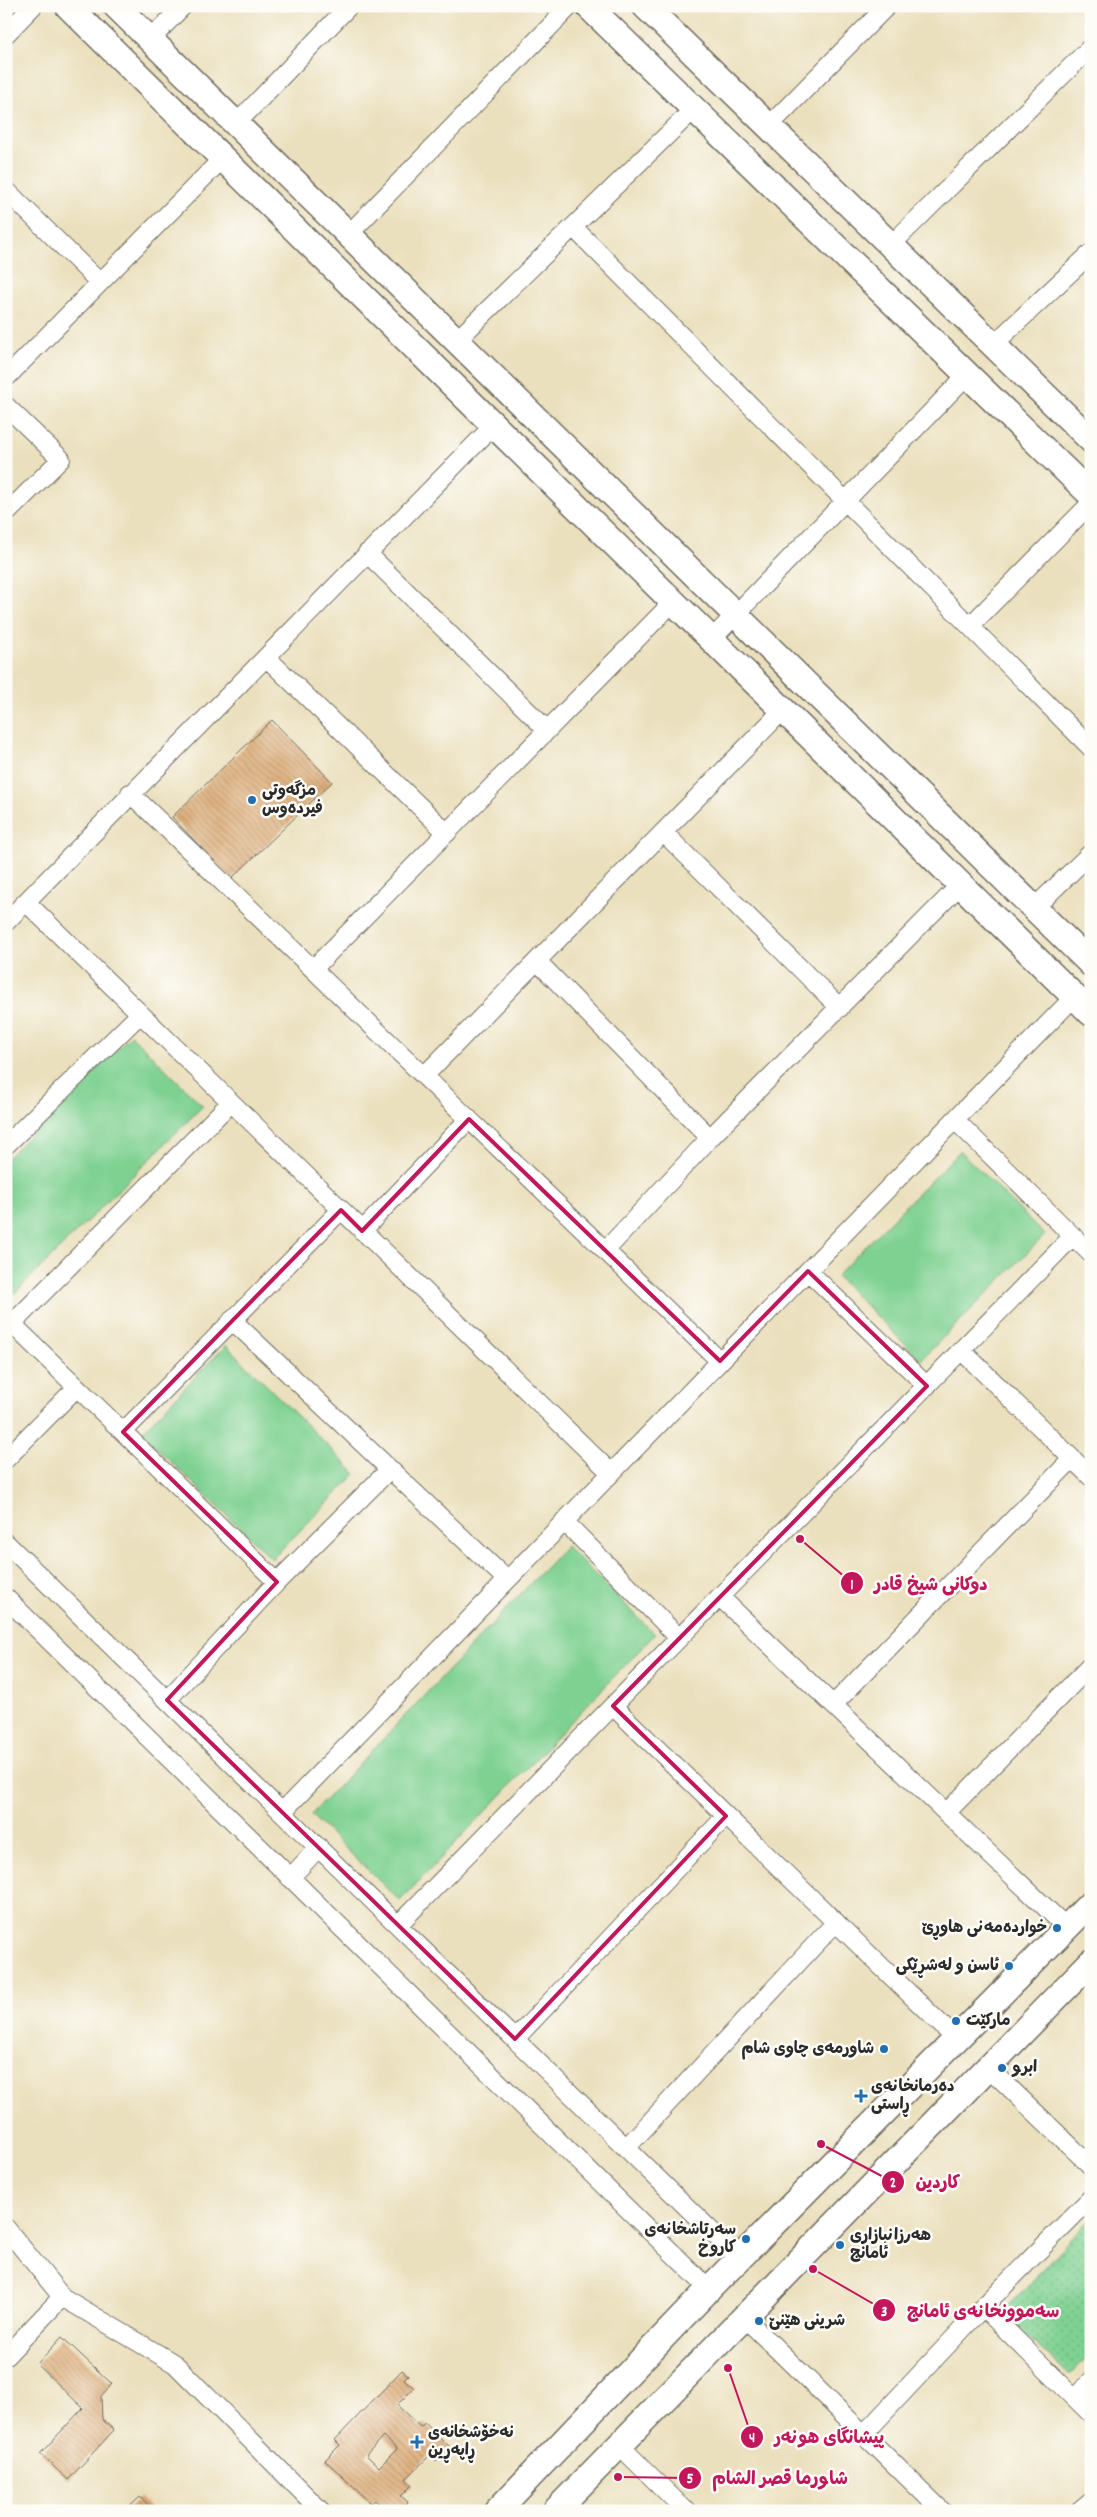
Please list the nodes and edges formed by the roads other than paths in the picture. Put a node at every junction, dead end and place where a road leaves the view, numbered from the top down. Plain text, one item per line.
1 (33, 6) edge
2 (68, 6) edge
3 (116, 6) edge
4 (183, 6) edge
5 (349, 6) edge
6 (570, 6) edge
7 (588, 6) edge
8 (645, 6) edge
9 (887, 6) edge
10 (6, 34) edge
11 (150, 40) junction
12 (1091, 46) edge
13 (694, 109) junction
14 (236, 124) junction
15 (768, 127) junction
16 (223, 158) junction
17 (806, 163) junction
18 (6, 190) edge
19 (779, 192) junction
20 (573, 227) junction
21 (348, 235) junction
22 (891, 246) junction
23 (1091, 253) edge
24 (100, 283) junction
25 (456, 341) junction
26 (993, 345) junction
27 (967, 375) junction
28 (6, 378) edge
29 (6, 406) edge
30 (494, 425) junction
31 (1091, 440) edge
32 (1091, 495) edge
33 (845, 501) junction
34 (1091, 503) edge
35 (6, 514) edge
36 (367, 553) junction
37 (673, 602) junction
38 (735, 615) junction
39 (970, 626) junction
40 (711, 640) junction
41 (266, 656) junction
42 (783, 710) junction
43 (547, 730) junction
44 (1091, 748) edge
45 (130, 793) junction
46 (663, 832) junction
47 (447, 833) junction
48 (1091, 853) edge
49 (960, 885) junction
50 (26, 902) junction
51 (1034, 908) junction
52 (6, 922) edge
53 (537, 961) junction
54 (1091, 964) edge
55 (313, 969) junction
56 (1083, 1005) edge
57 (840, 1008) junction
58 (140, 1014) junction
59 (424, 1076) junction
60 (231, 1102) junction
61 (469, 1119) junction
62 (955, 1120) junction
63 (710, 1138) junction
64 (6, 1145) edge
65 (341, 1210) junction
66 (362, 1232) junction
67 (1073, 1236) junction
68 (605, 1251) junction
69 (1091, 1254) edge
70 (808, 1271) junction
71 (232, 1320) junction
72 (9, 1321) edge
73 (962, 1350) junction
74 (720, 1361) junction
75 (927, 1386) junction
76 (77, 1387) junction
77 (123, 1432) junction
78 (1072, 1459) junction
79 (6, 1460) edge
80 (390, 1469) junction
81 (611, 1473) junction
82 (1091, 1477) edge
83 (564, 1521) junction
84 (6, 1543) edge
85 (507, 1580) junction
86 (278, 1582) junction
87 (720, 1597) junction
88 (6, 1598) edge
89 (679, 1638) junction
90 (1091, 1665) edge
91 (167, 1700) junction
92 (833, 1705) junction
93 (613, 1706) junction
94 (282, 1812) junction
95 (946, 1813) junction
96 (726, 1816) junction
97 (318, 1847) junction
98 (290, 1878) junction
99 (1091, 1903) edge
100 (836, 1922) junction
101 (398, 1925) junction
102 (1066, 1928) junction
103 (1091, 1962) edge
104 (515, 2039) junction
105 (957, 2040) junction
106 (988, 2067) junction
107 (626, 2148) junction
108 (1091, 2166) edge
109 (1091, 2198) edge
110 (6, 2228) edge
111 (740, 2259) junction
112 (709, 2289) junction
113 (62, 2297) junction
114 (983, 2308) junction
115 (744, 2317) junction
116 (6, 2356) edge
117 (1091, 2381) edge
118 (1075, 2398) junction
119 (1091, 2414) edge
120 (864, 2434) junction
121 (620, 2445) junction
122 (1091, 2501) edge
123 (321, 2511) edge
124 (497, 2511) edge
125 (555, 2511) edge
126 (686, 2511) edge
127 (942, 2511) edge
128 (1080, 2511) edge

1 - 10 street
2 - 16 street
3 - 11 street
4 - 11 street
5 - 14 street
6 - 21 street
7 - 13 street
8 - 15 street
9 - 15 street
11 - 14 street
12 - 22 street
13 - 19 street
13 - 20 street
14 - 21 street
15 - 17 street
16 - 24 street
16 - 30 street
17 - 19 street
17 - 22 street
18 - 24 street
19 - 27 street
20 - 25 street
20 - 33 street
21 - 25 street
22 - 26 street
23 - 26 street
24 - 28 street
25 - 38 street
26 - 31 street
27 - 32 street
27 - 33 street
29 - 35 street
30 - 36 street
30 - 37 street
33 - 38 street
33 - 39 street
34 - 39 street
36 - 41 street
36 - 43 street
37 - 40 street
37 - 43 street
38 - 40 street
38 - 51 street
39 - 44 street
40 - 42 street
41 - 45 street
41 - 47 street
42 - 46 street
42 - 49 street
43 - 47 street
45 - 50 street
45 - 55 street
46 - 53 street
46 - 57 street
47 - 55 street
48 - 51 street
49 - 56 street
49 - 57 street
50 - 52 street
50 - 58 street
51 - 54 street
53 - 59 street
53 - 63 street
55 - 59 street
56 - 62 street
57 - 63 street
58 - 60 street
58 - 64 street
59 - 61 street
60 - 65 street
60 - 72 street
61 - 66 street
61 - 68 street
62 - 67 street
62 - 70 street
63 - 68 street
65 - 66 street
65 - 71 street
66 - 81 street
67 - 69 street
67 - 73 street
68 - 74 street
70 - 74 street
70 - 75 street
71 - 77 street
71 - 80 street
72 - 76 street
73 - 75 street
73 - 78 street
74 - 81 street
75 - 87 street
76 - 77 street
76 - 79 street
77 - 86 street
78 - 82 street
78 - 92 street
80 - 85 street
80 - 86 street
81 - 83 street
83 - 85 street
83 - 89 street
84 - 91 street
85 - 94 street
86 - 91 street
87 - 89 street
87 - 92 street
88 - 98 street
89 - 93 street
90 - 95 street
91 - 94 street
92 - 95 street
93 - 96 street
93 - 101 street
94 - 97 street
95 - 102 street
96 - 100 street
96 - 104 street
97 - 98 street
97 - 101 street
98 - 112 street
99 - 102 street
100 - 105 street
100 - 107 street
101 - 104 street
102 - 105 street
103 - 106 street
104 - 107 street
105 - 111 street
106 - 108 street
106 - 115 street
107 - 111 street
109 - 114 street
110 - 113 street
111 - 112 street
112 - 124 street
113 - 116 street
113 - 123 street
114 - 118 street
114 - 120 street
115 - 120 street
115 - 121 street
117 - 118 street
118 - 119 street
120 - 127 street
121 - 125 street
121 - 126 street
122 - 128 street

